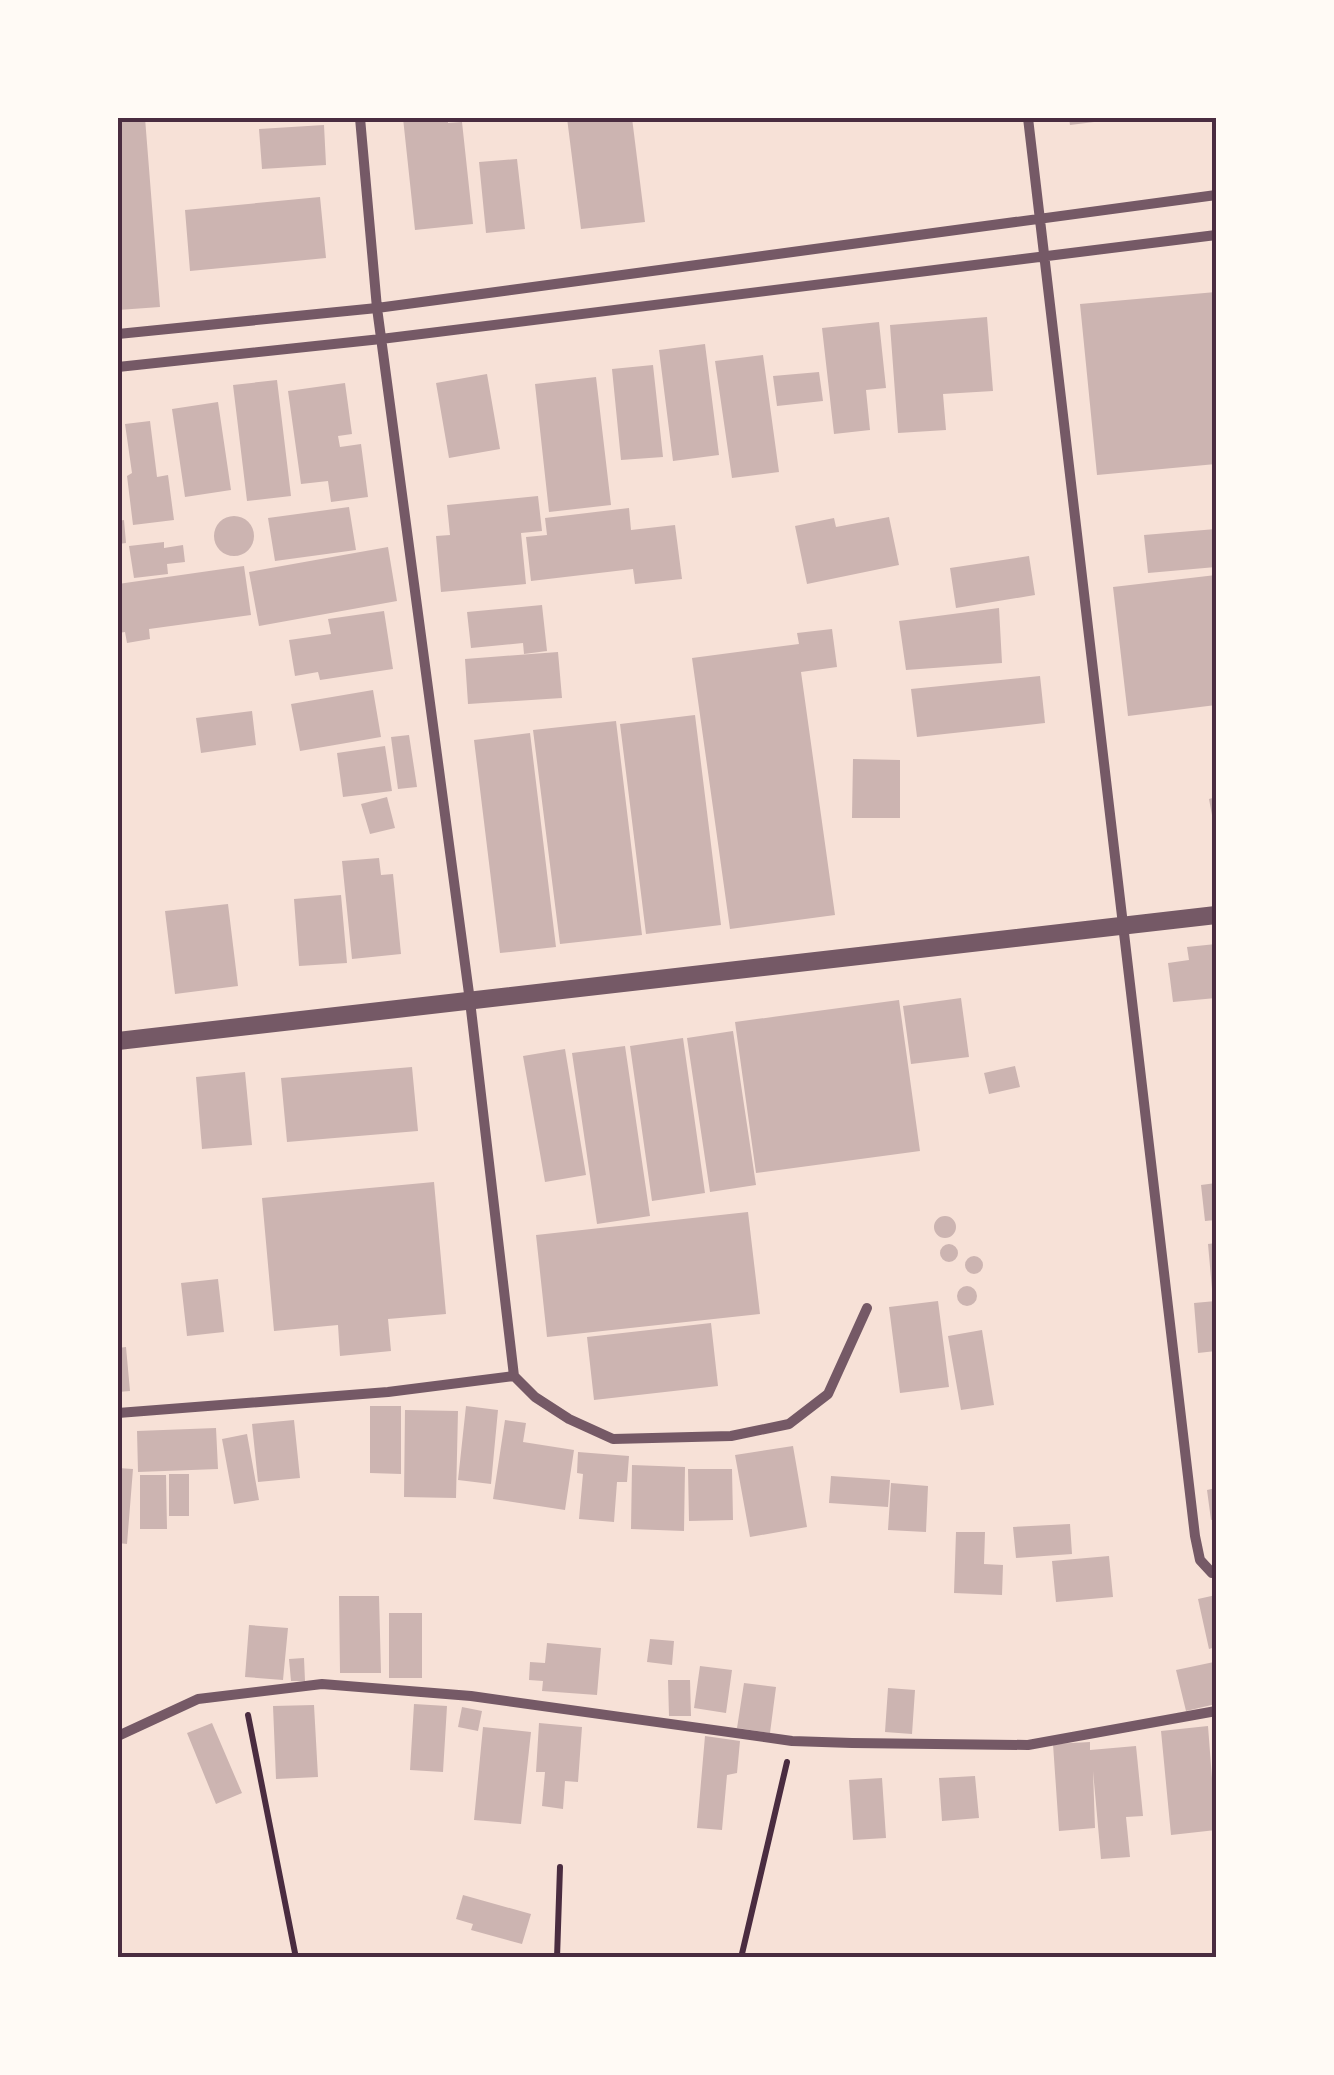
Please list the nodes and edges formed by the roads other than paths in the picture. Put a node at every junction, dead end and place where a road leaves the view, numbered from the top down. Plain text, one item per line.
1 (360, 118) edge
2 (1028, 118) edge
3 (1216, 194) edge
4 (1040, 219) junction
5 (1216, 234) edge
6 (1043, 258) junction
7 (376, 308) junction
8 (118, 334) edge
9 (380, 339) junction
10 (118, 367) edge
11 (1216, 915) edge
12 (1121, 924) junction
13 (470, 1001) junction
14 (118, 1041) edge
15 (867, 1308) dead end
16 (514, 1376) junction
17 (118, 1413) edge
18 (1216, 1573) edge
19 (1216, 1710) edge
20 (118, 1736) edge

1 - 7 street
2 - 4 street
3 - 4 street
4 - 6 street
4 - 7 street
5 - 6 street
6 - 9 street
6 - 12 street
7 - 8 street
7 - 9 street
9 - 10 street
9 - 13 street
11 - 12 street
12 - 13 street
12 - 18 street
13 - 14 street
13 - 16 street
15 - 16 street
16 - 17 street
19 - 20 street

